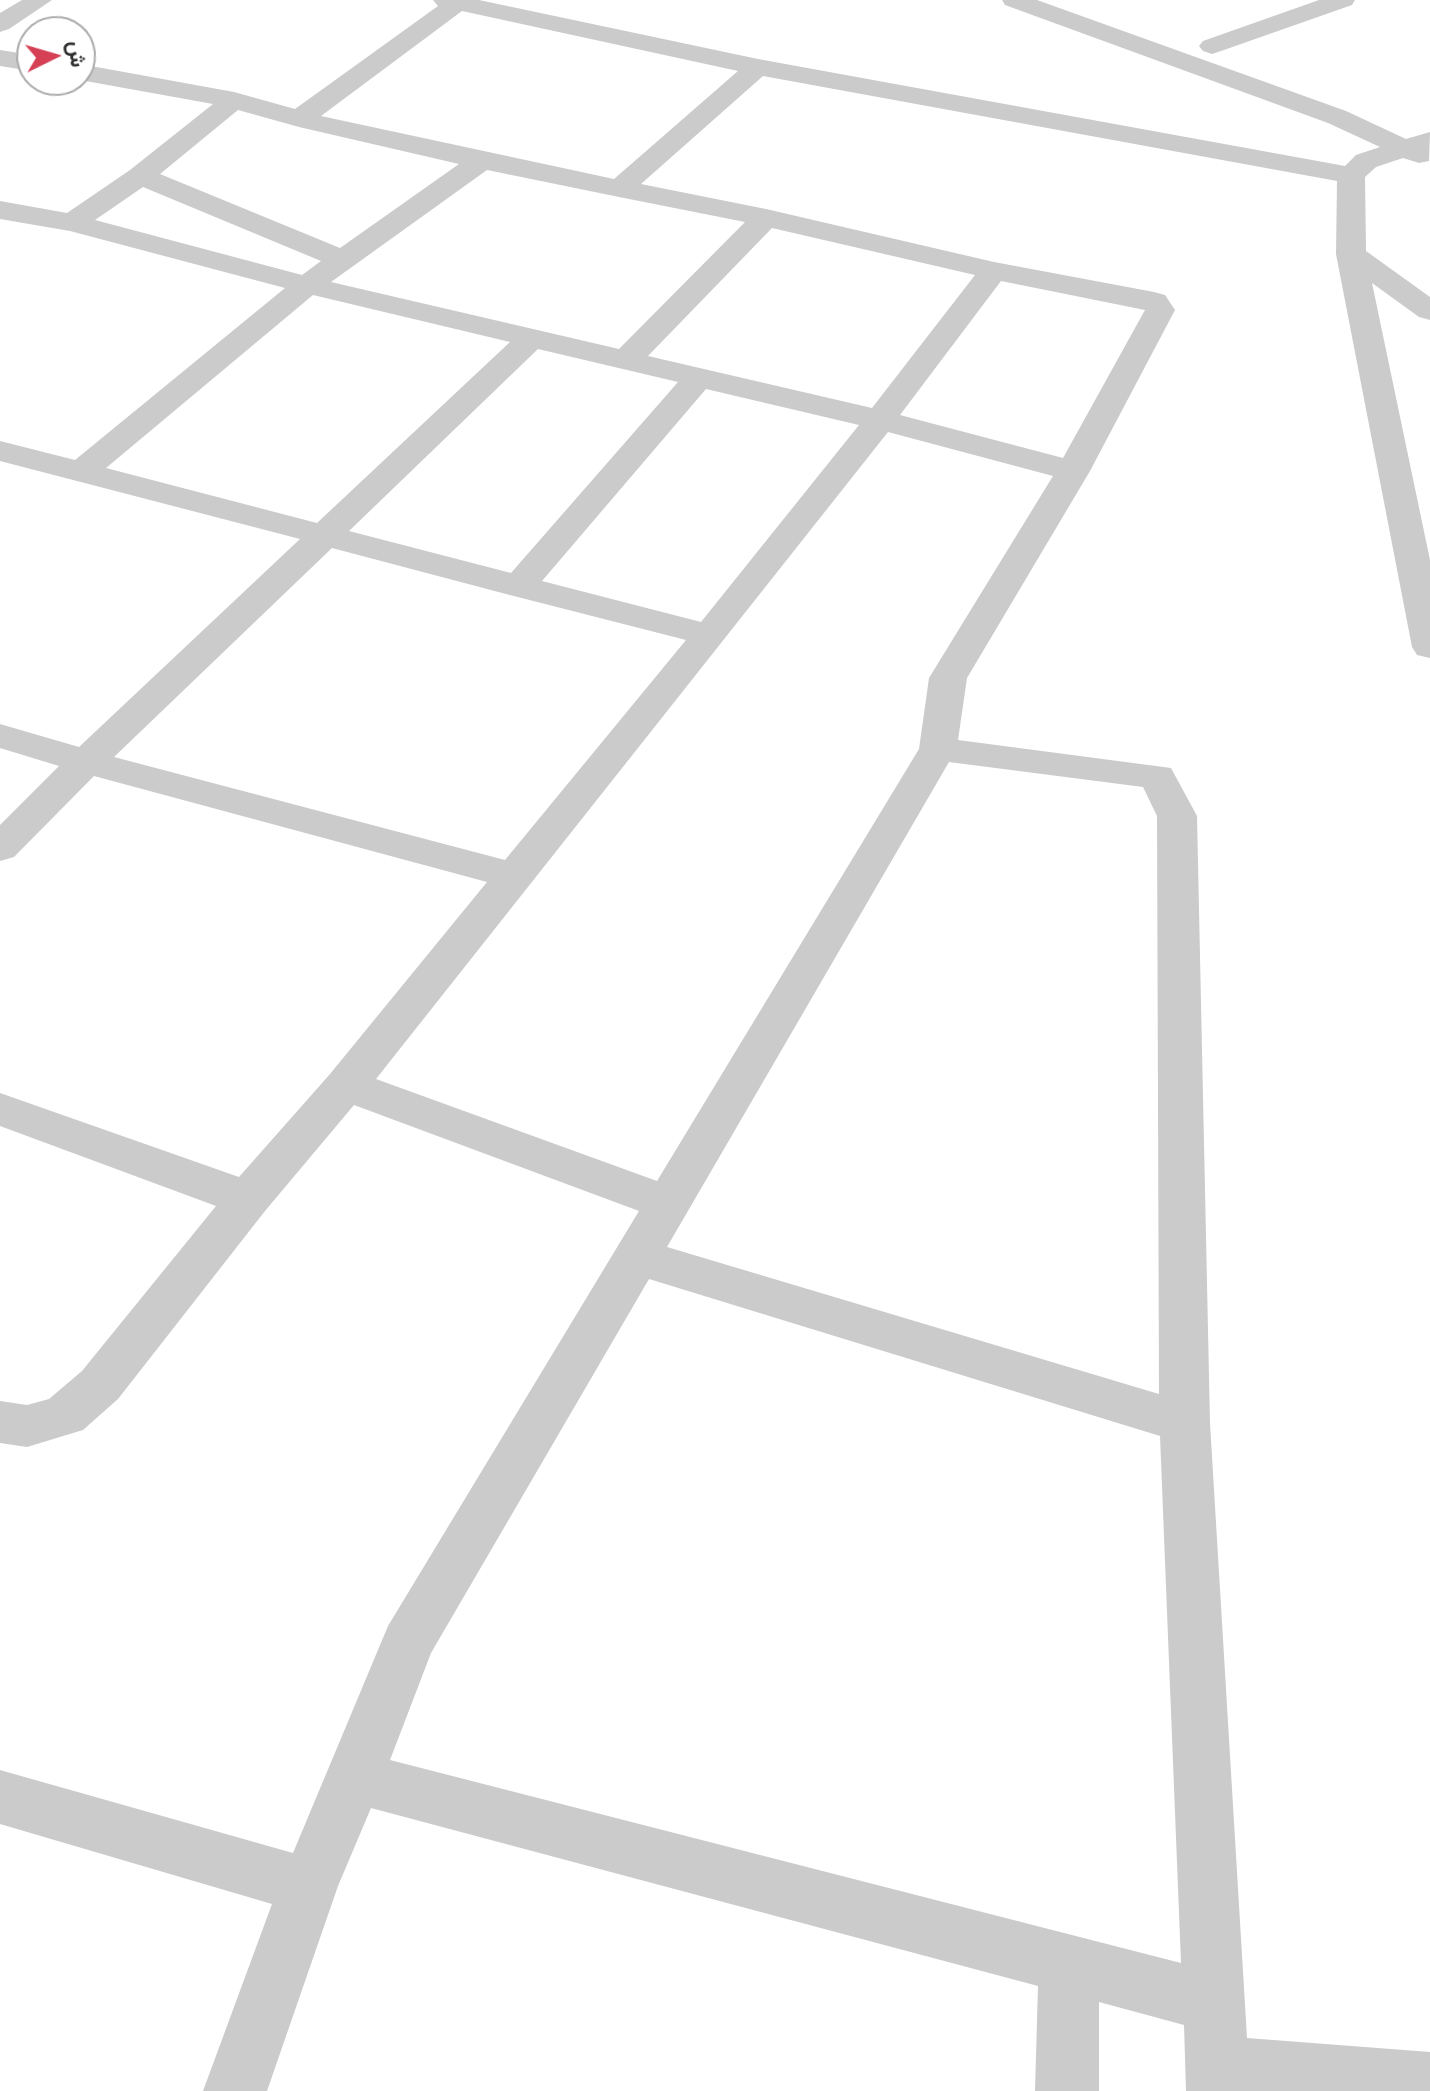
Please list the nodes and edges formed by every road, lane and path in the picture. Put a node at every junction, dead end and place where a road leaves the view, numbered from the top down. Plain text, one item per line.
1 (40, 0) edge
2 (1014, 0) edge
3 (1080, 0) edge
4 (1343, 0) edge
5 (455, 1) edge
6 (0, 24) edge
7 (1212, 46) junction
8 (758, 67) junction
9 (96, 75) edge
10 (234, 100) junction
11 (1362, 101) dead end
12 (299, 119) junction
13 (1420, 140) edge
14 (482, 161) junction
15 (1351, 175) junction
16 (140, 176) junction
17 (619, 189) junction
18 (0, 210) edge
19 (766, 218) junction
20 (72, 223) junction
21 (1351, 254) junction
22 (342, 259) junction
23 (994, 271) junction
24 (307, 285) junction
25 (1430, 311) edge
26 (532, 338) junction
27 (626, 360) junction
28 (699, 377) junction
29 (880, 420) junction
30 (0, 451) edge
31 (1073, 471) junction
32 (81, 472) junction
33 (324, 535) junction
34 (519, 586) junction
35 (709, 635) junction
36 (1430, 647) edge
37 (0, 736) edge
38 (938, 749) junction
39 (86, 762) junction
40 (0, 848) edge
41 (513, 876) junction
42 (346, 1085) junction
43 (0, 1109) edge
44 (248, 1199) junction
45 (668, 1203) junction
46 (634, 1256) junction
47 (0, 1422) edge
48 (1185, 1423) junction
49 (355, 1777) junction
50 (0, 1797) edge
51 (308, 1886) junction
52 (1069, 1962) junction
53 (1213, 2002) junction
54 (1217, 2079) edge
55 (1430, 2084) edge
56 (235, 2091) edge
57 (1067, 2091) edge

1 - 6 street
2 - 13 street
3 - 7 street
4 - 7 street
5 - 8 street
5 - 12 street
7 - 11 street
8 - 15 street
8 - 17 street
9 - 10 street
10 - 12 street
10 - 16 street
12 - 14 street
13 - 15 street
14 - 17 street
14 - 22 street
15 - 21 street
16 - 20 street
16 - 22 street
17 - 19 street
18 - 20 street
19 - 23 street
19 - 27 street
20 - 24 street
21 - 25 street
21 - 36 street
22 - 24 street
23 - 29 street
23 - 31 street
24 - 26 street
24 - 32 street
26 - 27 street
26 - 33 street
27 - 28 street
28 - 29 street
28 - 34 street
29 - 31 street
29 - 35 street
30 - 32 street
31 - 38 street
32 - 33 street
33 - 34 street
33 - 39 street
34 - 35 street
35 - 41 street
37 - 39 street
38 - 45 street
38 - 48 street
39 - 40 street
39 - 41 street
41 - 42 street
42 - 44 street
42 - 45 street
43 - 44 street
44 - 47 street
45 - 46 street
46 - 48 street
46 - 49 street
48 - 53 street
49 - 51 street
49 - 52 street
50 - 51 street
51 - 56 street
52 - 53 street
52 - 57 street
53 - 54 street
54 - 55 street

